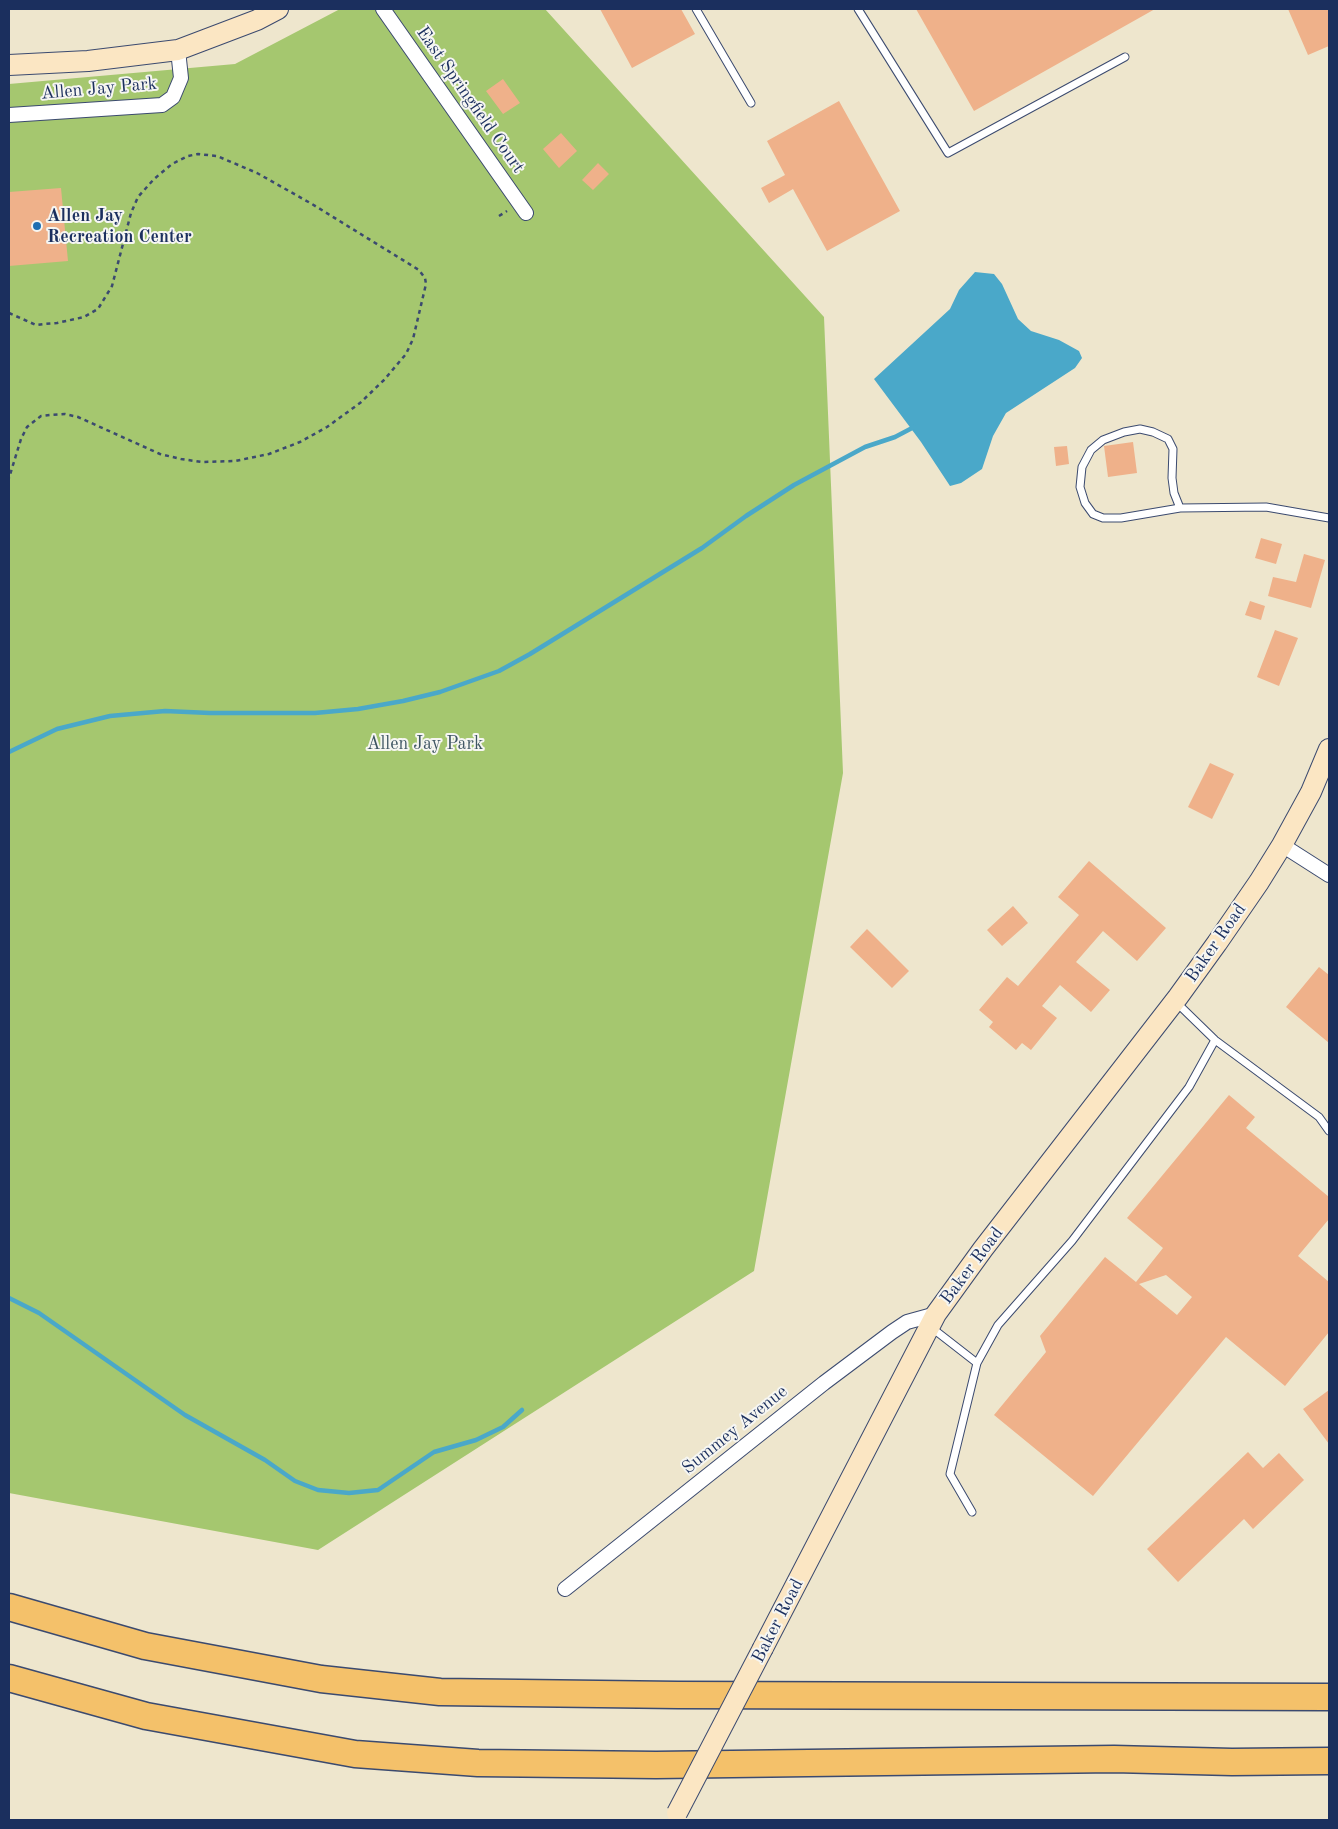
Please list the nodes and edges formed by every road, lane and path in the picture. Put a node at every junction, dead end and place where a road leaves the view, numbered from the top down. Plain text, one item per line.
1 (278, 9) edge
2 (383, 9) edge
3 (696, 9) edge
4 (858, 9) edge
5 (178, 50) junction
6 (1125, 57) dead end
7 (9, 65) edge
8 (751, 103) dead end
9 (9, 115) edge
10 (526, 213) dead end
11 (9, 313) edge
12 (9, 478) edge
13 (1180, 508) junction
14 (1329, 518) edge
15 (1329, 749) edge
16 (1282, 845) junction
17 (1329, 875) edge
18 (1174, 1002) junction
19 (1215, 1040) junction
20 (1329, 1131) edge
21 (933, 1320) junction
22 (977, 1362) junction
23 (972, 1512) dead end
24 (565, 1590) dead end
25 (9, 1607) edge
26 (9, 1678) edge
27 (1329, 1697) edge
28 (1329, 1761) edge
29 (675, 1817) edge

1 - 5 street
2 - 10 street, East Springfield Court
3 - 8 lane
4 - 6 lane
5 - 7 street
5 - 9 street, Allen Jay Park
11 - 12 path
13 - 13 lane
13 - 14 lane
15 - 16 street, Baker Road
16 - 17 street
16 - 18 street, Baker Road
18 - 19 lane
18 - 21 street, Baker Road
19 - 20 lane
19 - 22 lane
21 - 22 lane
21 - 24 street, Summey Avenue
21 - 29 street, Baker Road, bridge
22 - 23 lane
25 - 27 highway
26 - 28 highway

